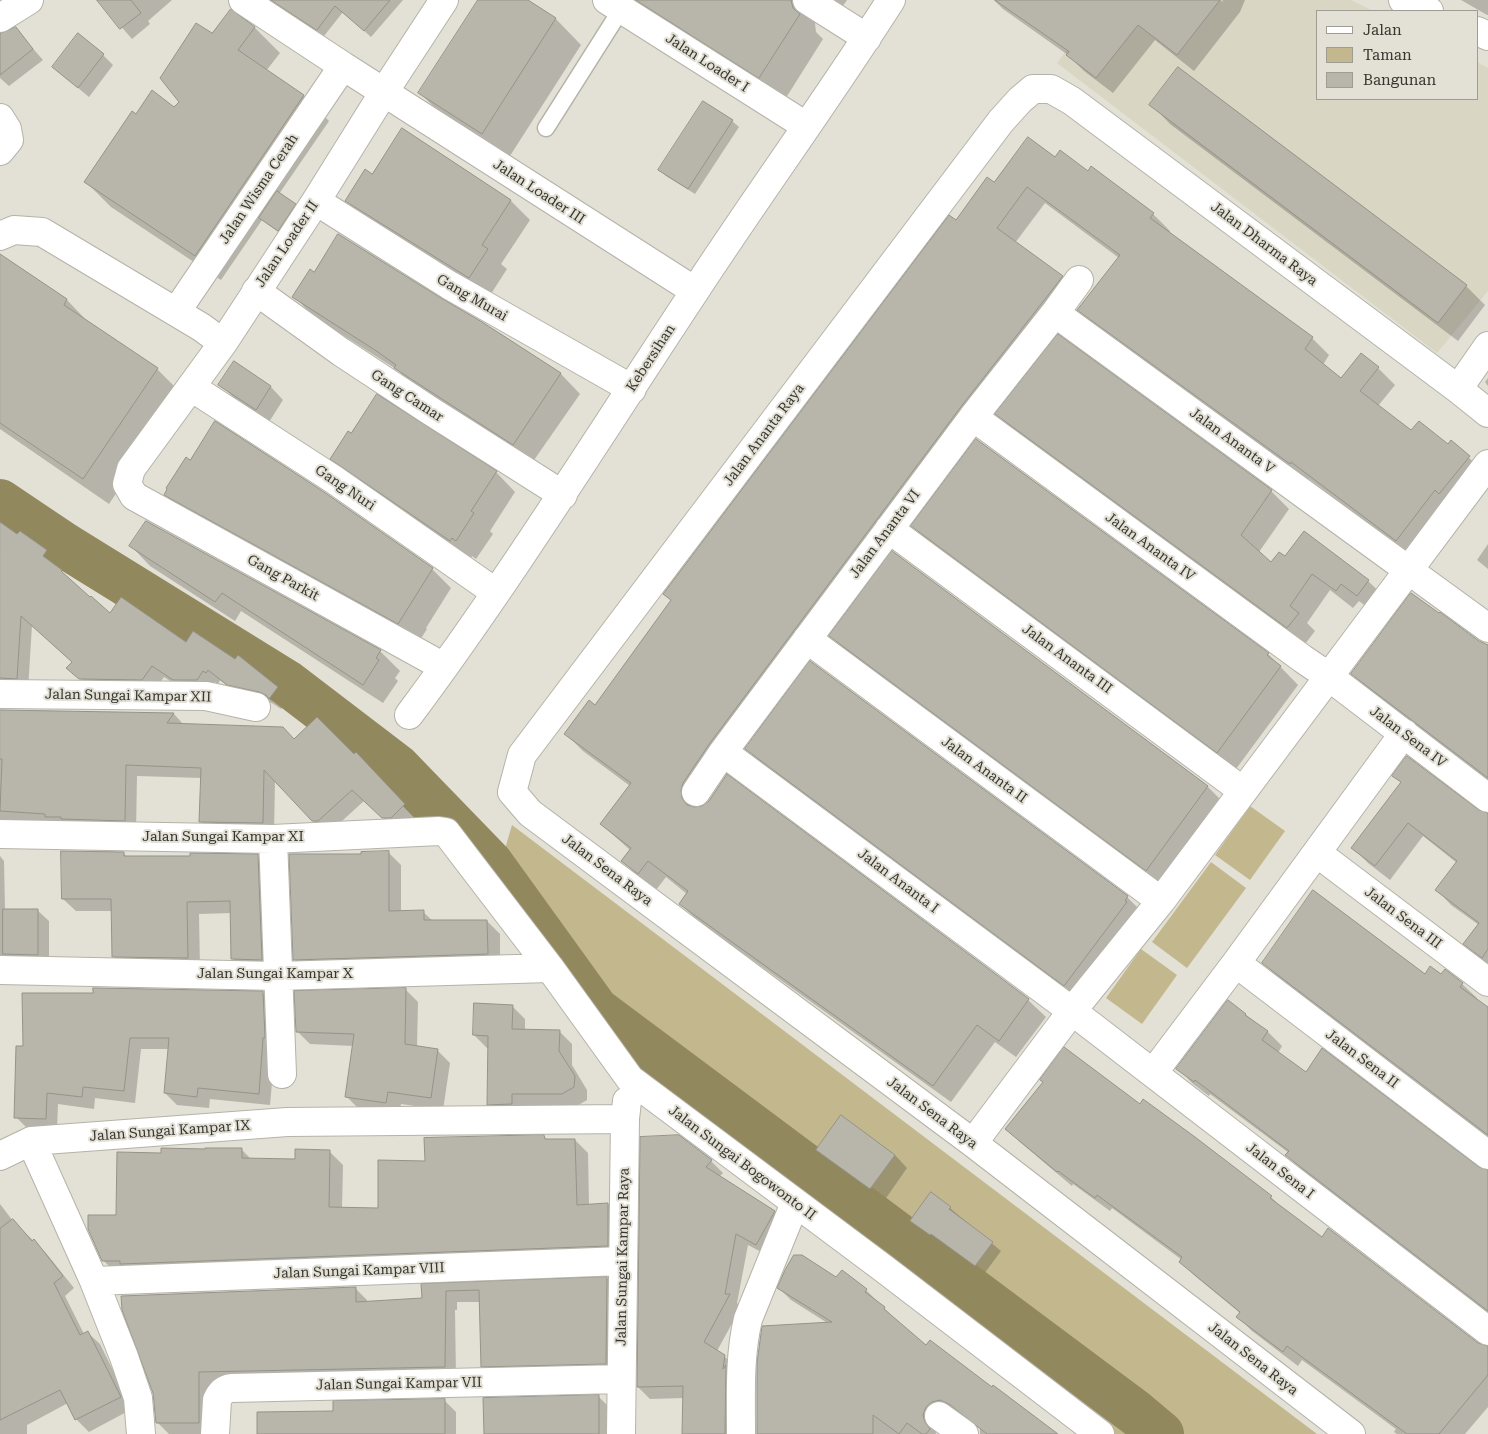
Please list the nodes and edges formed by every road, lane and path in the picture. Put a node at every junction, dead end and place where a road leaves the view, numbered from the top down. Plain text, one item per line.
1 (29, 0) edge
2 (243, 0) edge
3 (444, 0) edge
4 (807, 0) edge
5 (891, 0) edge
6 (1404, 0) edge
7 (615, 4) edge
8 (1427, 10) edge
9 (0, 18) edge
10 (867, 38) junction
11 (343, 66) junction
12 (1033, 89) joint
13 (384, 92) junction
14 (0, 118) edge
15 (806, 126) junction
16 (546, 128) dead end
17 (0, 151) edge
18 (316, 201) junction
19 (0, 236) edge
20 (1079, 280) dead end
21 (256, 290) junction
22 (694, 291) junction
23 (176, 312) junction
24 (1055, 313) junction
25 (223, 342) junction
26 (1488, 346) edge
27 (192, 387) junction
28 (1458, 388) junction
29 (632, 389) junction
30 (1488, 413) edge
31 (972, 417) junction
32 (1488, 464) edge
33 (127, 484) joint
34 (563, 495) junction
35 (889, 529) junction
36 (1409, 569) junction
37 (495, 592) junction
38 (1488, 628) edge
39 (806, 639) junction
40 (444, 667) junction
41 (1328, 676) junction
42 (0, 694) edge
43 (256, 707) dead end
44 (409, 715) dead end
45 (1404, 733) junction
46 (723, 752) junction
47 (1243, 791) junction
48 (512, 792) joint
49 (696, 792) dead end
50 (1488, 798) edge
51 (446, 832) joint
52 (0, 834) edge
53 (273, 839) junction
54 (1318, 853) junction
55 (1161, 901) junction
56 (1236, 963) junction
57 (550, 968) junction
58 (0, 970) edge
59 (277, 976) junction
60 (1488, 982) edge
61 (1072, 1011) junction
62 (1152, 1073) junction
63 (282, 1074) dead end
64 (630, 1080) junction
65 (625, 1119) junction
66 (31, 1141) junction
67 (973, 1144) junction
68 (1488, 1155) edge
69 (0, 1156) edge
70 (795, 1203) junction
71 (623, 1261) junction
72 (94, 1281) junction
73 (1488, 1331) edge
74 (621, 1379) junction
75 (939, 1416) dead end
76 (142, 1434) edge
77 (216, 1434) edge
78 (620, 1434) edge
79 (741, 1434) edge
80 (964, 1434) edge
81 (1100, 1434) edge
82 (1351, 1434) edge

1 - 9 street
2 - 11 street
3 - 13 street, Jalan Loader II
4 - 10 street
5 - 10 street, Kebersihan
6 - 8 street
7 - 15 street, Jalan Loader I
7 - 16 lane
10 - 15 street, Kebersihan
11 - 13 street
11 - 23 street, Jalan Wisma Cerah
12 - 28 street, Jalan Dharma Raya
12 - 48 street, Jalan Ananta Raya
13 - 18 street, Jalan Loader II
13 - 22 street, Jalan Loader III
14 - 17 street
15 - 22 street, Kebersihan
18 - 21 street, Jalan Loader II
18 - 29 street, Gang Murai
19 - 23 street
20 - 24 street, Jalan Ananta VI
21 - 25 street, Jalan Loader II
21 - 34 street, Gang Camar
22 - 29 street, Kebersihan
23 - 25 street
24 - 31 street, Jalan Ananta VI
24 - 36 street, Jalan Ananta V
25 - 27 street, Jalan Loader II
26 - 28 street
27 - 33 street, Jalan Loader II
27 - 37 street, Gang Nuri
28 - 30 street, Jalan Dharma Raya
29 - 34 street, Kebersihan
31 - 35 street, Jalan Ananta VI
31 - 41 street, Jalan Ananta IV
32 - 36 street
33 - 40 street, Gang Parkit
34 - 37 street, Kebersihan
35 - 39 street, Jalan Ananta VI
35 - 47 street, Jalan Ananta III
36 - 38 street, Jalan Ananta V
36 - 41 street
37 - 40 street, Kebersihan
39 - 46 street, Jalan Ananta VI
39 - 55 street, Jalan Ananta II
40 - 44 street, Kebersihan
41 - 45 street, Jalan Sena IV
41 - 47 street
42 - 43 street, Jalan Sungai Kampar XII
45 - 50 street, Jalan Sena IV
45 - 54 street
46 - 49 street, Jalan Ananta VI
46 - 61 street, Jalan Ananta I
47 - 55 street
48 - 67 street, Jalan Sena Raya
51 - 53 street, Jalan Sungai Kampar XI
51 - 57 street, Jalan Sungai Bogowonto II
52 - 53 street, Jalan Sungai Kampar XI
53 - 59 street
54 - 56 street
54 - 60 street, Jalan Sena III
55 - 61 street
56 - 62 street
56 - 68 street, Jalan Sena II
57 - 59 street, Jalan Sungai Kampar X
57 - 64 street, Jalan Sungai Bogowonto II
58 - 59 street, Jalan Sungai Kampar X
59 - 63 street
61 - 62 street, Jalan Sena I
61 - 67 street
62 - 73 street, Jalan Sena I
64 - 65 street, Jalan Sungai Kampar Raya
64 - 70 street, Jalan Sungai Bogowonto II
65 - 66 street, Jalan Sungai Kampar IX
65 - 71 street, Jalan Sungai Kampar Raya
66 - 69 street
66 - 72 street
67 - 82 street, Jalan Sena Raya
70 - 79 street
70 - 81 street, Jalan Sungai Bogowonto II
71 - 72 street, Jalan Sungai Kampar VIII
71 - 74 street, Jalan Sungai Kampar Raya
72 - 76 street
74 - 77 street, Jalan Sungai Kampar VII
74 - 78 street, Jalan Sungai Kampar Raya
75 - 80 street

